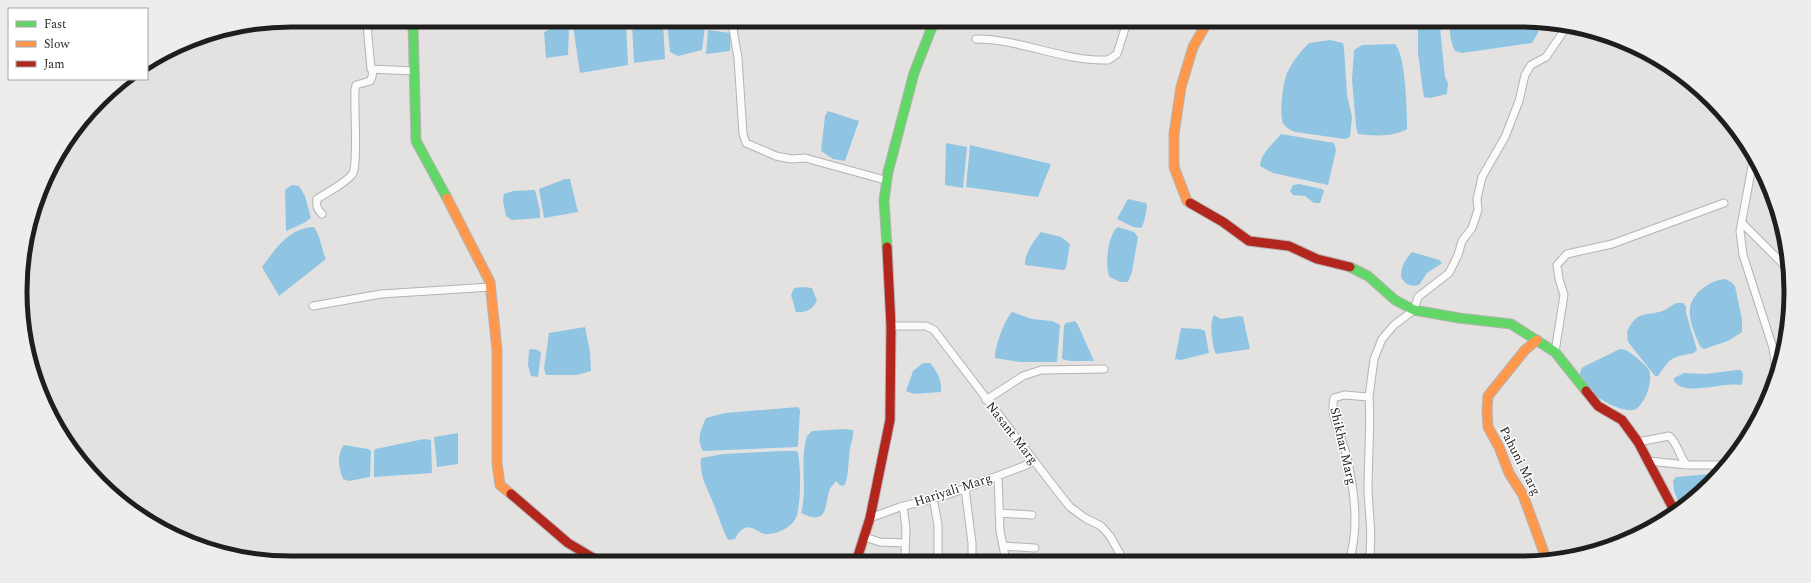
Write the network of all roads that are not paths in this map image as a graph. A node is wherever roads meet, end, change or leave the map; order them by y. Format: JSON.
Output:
{"nodes":[{"id":1,"x":367,"y":27,"type":"edge"},
{"id":2,"x":413,"y":27,"type":"edge"},
{"id":3,"x":733,"y":27,"type":"edge"},
{"id":4,"x":932,"y":27,"type":"edge"},
{"id":5,"x":1125,"y":27,"type":"edge"},
{"id":6,"x":1203,"y":27,"type":"edge"},
{"id":7,"x":1564,"y":31,"type":"edge"},
{"id":8,"x":976,"y":39,"type":"dead end"},
{"id":9,"x":373,"y":69,"type":"junction"},
{"id":10,"x":413,"y":72,"type":"junction"},
{"id":11,"x":1752,"y":165,"type":"edge"},
{"id":12,"x":885,"y":180,"type":"junction"},
{"id":13,"x":1724,"y":203,"type":"dead end"},
{"id":14,"x":322,"y":214,"type":"dead end"},
{"id":15,"x":1742,"y":223,"type":"junction"},
{"id":16,"x":1782,"y":263,"type":"edge"},
{"id":17,"x":491,"y":287,"type":"junction"},
{"id":18,"x":313,"y":306,"type":"dead end"},
{"id":19,"x":1414,"y":310,"type":"junction"},
{"id":20,"x":891,"y":326,"type":"junction"},
{"id":21,"x":1537,"y":340,"type":"junction"},
{"id":22,"x":1555,"y":352,"type":"junction"},
{"id":23,"x":1775,"y":361,"type":"edge"},
{"id":24,"x":1104,"y":369,"type":"dead end"},
{"id":25,"x":1369,"y":397,"type":"junction"},
{"id":26,"x":986,"y":400,"type":"junction"},
{"id":27,"x":1638,"y":442,"type":"junction"},
{"id":28,"x":1034,"y":461,"type":"junction"},
{"id":29,"x":1649,"y":461,"type":"junction"},
{"id":30,"x":1687,"y":465,"type":"junction"},
{"id":31,"x":1719,"y":465,"type":"edge"},
{"id":32,"x":998,"y":476,"type":"junction"},
{"id":33,"x":965,"y":488,"type":"junction"},
{"id":34,"x":933,"y":498,"type":"junction"},
{"id":35,"x":903,"y":506,"type":"junction"},
{"id":36,"x":1672,"y":507,"type":"edge"},
{"id":37,"x":1000,"y":513,"type":"junction"},
{"id":38,"x":1032,"y":515,"type":"dead end"},
{"id":39,"x":870,"y":518,"type":"junction"},
{"id":40,"x":864,"y":538,"type":"junction"},
{"id":41,"x":905,"y":543,"type":"junction"},
{"id":42,"x":1004,"y":546,"type":"junction"},
{"id":43,"x":1035,"y":548,"type":"dead end"},
{"id":44,"x":905,"y":555,"type":"dead end"},
{"id":45,"x":1545,"y":555,"type":"edge"},
{"id":46,"x":590,"y":556,"type":"edge"},
{"id":47,"x":858,"y":556,"type":"edge"},
{"id":48,"x":938,"y":556,"type":"edge"},
{"id":49,"x":972,"y":556,"type":"edge"},
{"id":50,"x":1005,"y":556,"type":"dead end"},
{"id":51,"x":1121,"y":556,"type":"edge"},
{"id":52,"x":1350,"y":556,"type":"edge"},
{"id":53,"x":1369,"y":556,"type":"edge"}],
"edges":[{"from":1,"to":9,"type":"street"},
{"from":2,"to":10,"type":"street"},
{"from":3,"to":12,"type":"street"},
{"from":4,"to":12,"type":"street"},
{"from":5,"to":8,"type":"street"},
{"from":6,"to":19,"type":"street"},
{"from":7,"to":19,"type":"street"},
{"from":9,"to":10,"type":"street"},
{"from":9,"to":14,"type":"street"},
{"from":10,"to":17,"type":"street"},
{"from":11,"to":15,"type":"street"},
{"from":12,"to":20,"type":"street"},
{"from":13,"to":22,"type":"street"},
{"from":15,"to":16,"type":"street"},
{"from":15,"to":23,"type":"street"},
{"from":17,"to":18,"type":"street"},
{"from":17,"to":46,"type":"street"},
{"from":19,"to":21,"type":"street"},
{"from":19,"to":25,"type":"street"},
{"from":20,"to":26,"type":"street","name":"Nasant Marg"},
{"from":20,"to":39,"type":"street"},
{"from":21,"to":22,"type":"street"},
{"from":21,"to":45,"type":"street","name":"Pahuni Marg"},
{"from":22,"to":27,"type":"street"},
{"from":24,"to":26,"type":"street"},
{"from":25,"to":52,"type":"street","name":"Shikhar Marg"},
{"from":25,"to":53,"type":"street"},
{"from":26,"to":28,"type":"street","name":"Nasant Marg"},
{"from":27,"to":29,"type":"street"},
{"from":27,"to":30,"type":"street"},
{"from":28,"to":32,"type":"street","name":"Hariyali Marg"},
{"from":28,"to":51,"type":"street","name":"Nasant Marg"},
{"from":29,"to":30,"type":"street"},
{"from":29,"to":36,"type":"street"},
{"from":30,"to":31,"type":"street"},
{"from":32,"to":33,"type":"street","name":"Hariyali Marg"},
{"from":32,"to":37,"type":"street"},
{"from":33,"to":34,"type":"street","name":"Hariyali Marg"},
{"from":33,"to":49,"type":"street"},
{"from":34,"to":35,"type":"street","name":"Hariyali Marg"},
{"from":34,"to":48,"type":"street"},
{"from":35,"to":39,"type":"street","name":"Hariyali Marg"},
{"from":35,"to":41,"type":"street"},
{"from":37,"to":38,"type":"street"},
{"from":37,"to":42,"type":"street"},
{"from":39,"to":40,"type":"street"},
{"from":40,"to":41,"type":"street"},
{"from":40,"to":47,"type":"street"},
{"from":41,"to":44,"type":"street"},
{"from":42,"to":43,"type":"street"},
{"from":42,"to":50,"type":"street"}]}
